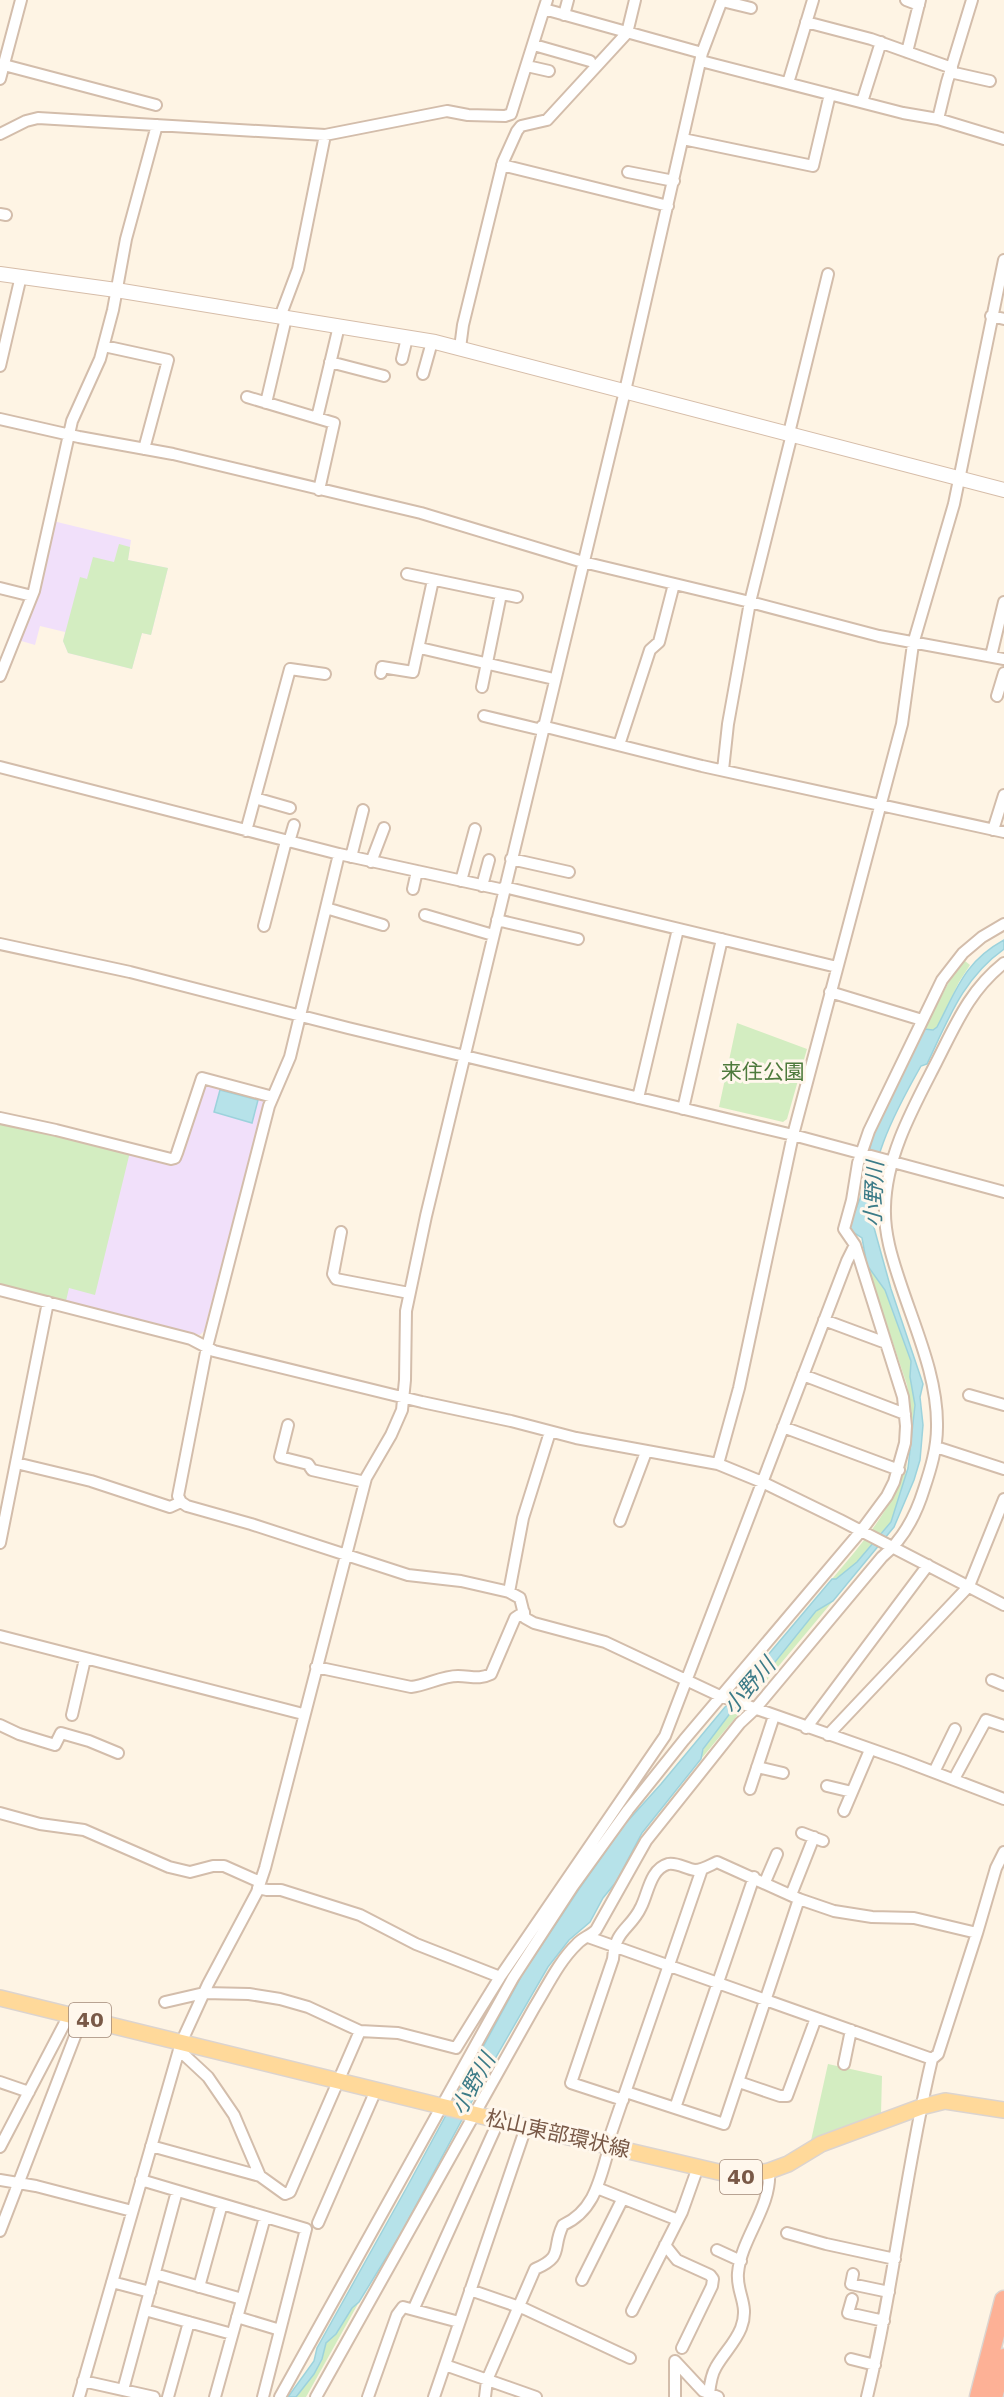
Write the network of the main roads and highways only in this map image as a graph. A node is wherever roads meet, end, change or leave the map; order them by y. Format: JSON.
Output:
{"nodes":[{"id":1,"x":0,"y":1998,"type":"edge"},
{"id":2,"x":1004,"y":2110,"type":"edge"},
{"id":3,"x":1004,"y":2301,"type":"edge"},
{"id":4,"x":1004,"y":2358,"type":"edge"},
{"id":5,"x":979,"y":2397,"type":"edge"},
{"id":6,"x":993,"y":2397,"type":"edge"}],
"edges":[{"from":1,"to":2,"type":"main road","name":"松山東部環状線","number":"40"},
{"from":3,"to":5,"type":"highway"},
{"from":4,"to":6,"type":"highway"}]}
